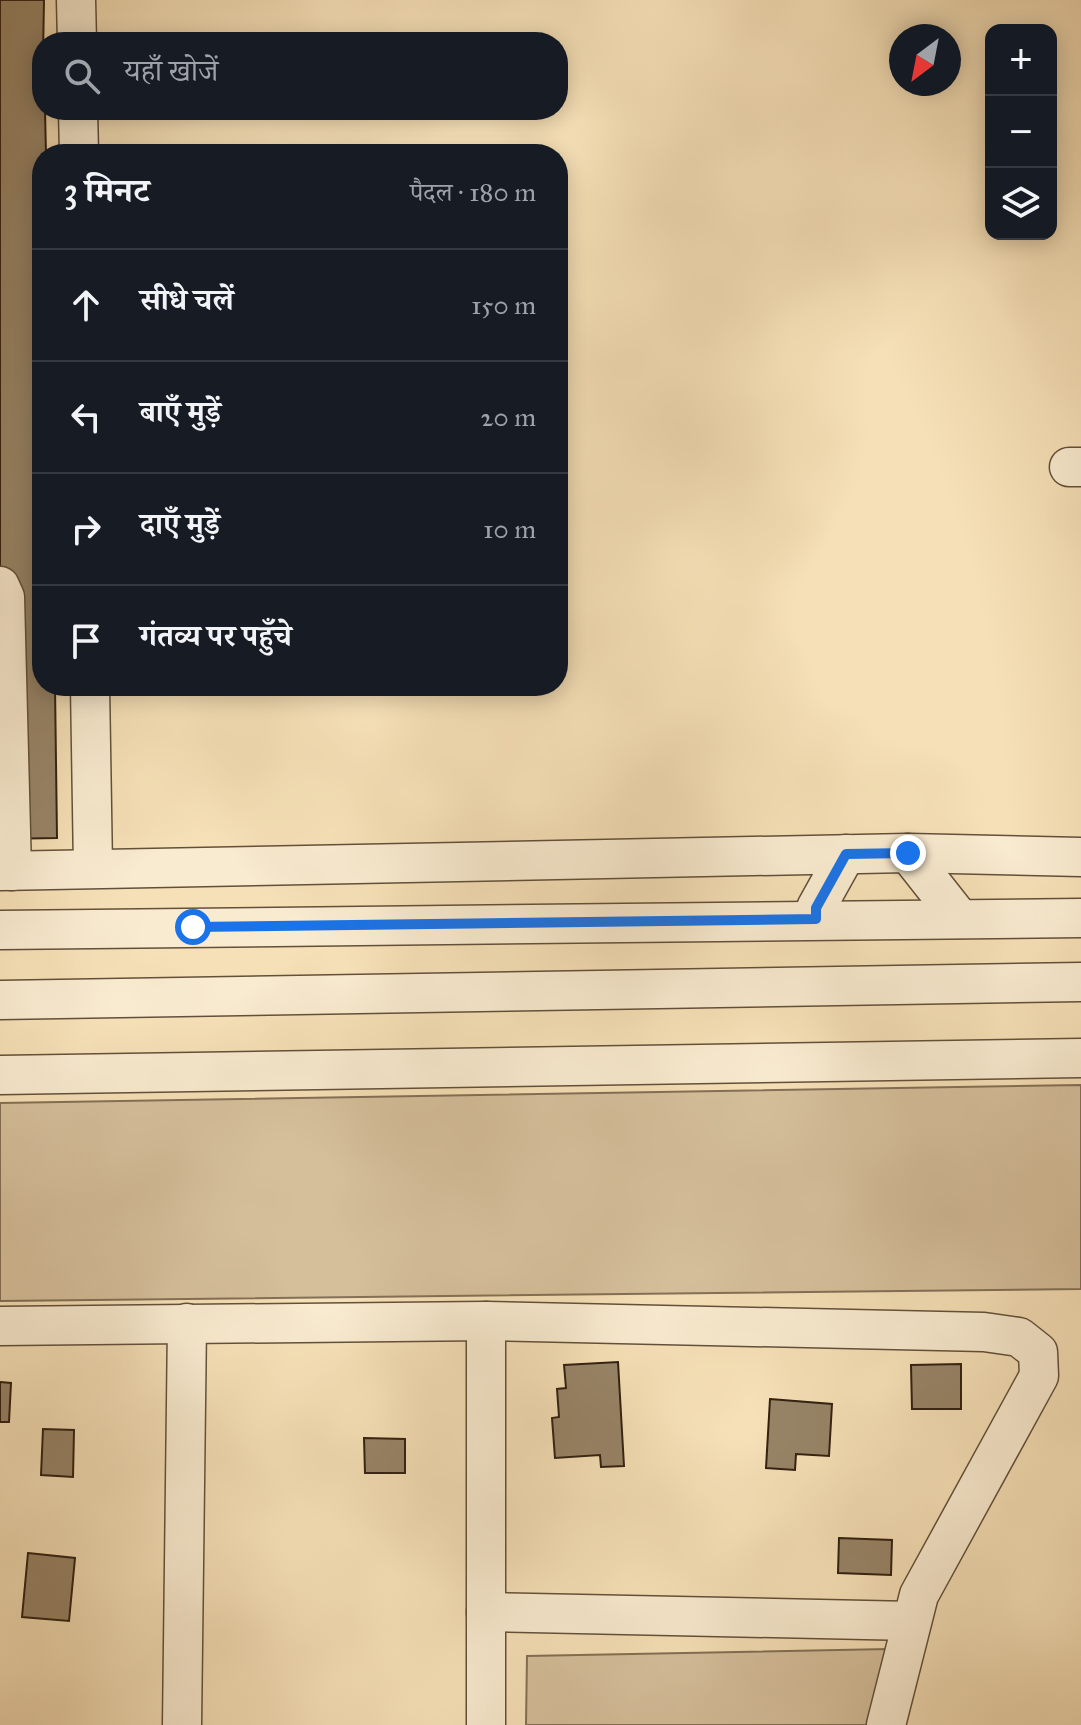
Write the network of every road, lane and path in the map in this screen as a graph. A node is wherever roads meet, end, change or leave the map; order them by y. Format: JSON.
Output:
{"nodes":[{"id":1,"x":76,"y":0,"type":"edge"},
{"id":2,"x":77,"y":32,"type":"edge"},
{"id":3,"x":78,"y":120,"type":"edge"},
{"id":4,"x":79,"y":144,"type":"edge"},
{"id":5,"x":0,"y":586,"type":"edge"},
{"id":6,"x":90,"y":696,"type":"edge"},
{"id":7,"x":908,"y":853,"type":"junction"},
{"id":8,"x":846,"y":854,"type":"junction"},
{"id":9,"x":1081,"y":857,"type":"edge"},
{"id":10,"x":93,"y":868,"type":"junction"},
{"id":11,"x":6,"y":871,"type":"edge"},
{"id":12,"x":1081,"y":918,"type":"edge"},
{"id":13,"x":816,"y":919,"type":"junction"},
{"id":14,"x":960,"y":919,"type":"junction"},
{"id":15,"x":0,"y":930,"type":"edge"},
{"id":16,"x":1081,"y":982,"type":"edge"},
{"id":17,"x":0,"y":1000,"type":"edge"},
{"id":18,"x":1081,"y":1058,"type":"edge"},
{"id":19,"x":0,"y":1075,"type":"edge"},
{"id":20,"x":486,"y":1321,"type":"junction"},
{"id":21,"x":187,"y":1323,"type":"junction"},
{"id":22,"x":0,"y":1326,"type":"edge"},
{"id":23,"x":486,"y":1612,"type":"junction"},
{"id":24,"x":912,"y":1621,"type":"junction"},
{"id":25,"x":182,"y":1725,"type":"edge"},
{"id":26,"x":486,"y":1725,"type":"edge"},
{"id":27,"x":886,"y":1725,"type":"edge"}],
"edges":[{"from":1,"to":2,"type":"street"},
{"from":3,"to":4,"type":"street"},
{"from":5,"to":11,"type":"street"},
{"from":6,"to":10,"type":"street"},
{"from":7,"to":8,"type":"street"},
{"from":7,"to":9,"type":"street"},
{"from":7,"to":14,"type":"street"},
{"from":8,"to":10,"type":"street"},
{"from":8,"to":13,"type":"street"},
{"from":10,"to":11,"type":"street"},
{"from":12,"to":14,"type":"street"},
{"from":13,"to":14,"type":"street"},
{"from":13,"to":15,"type":"street"},
{"from":16,"to":17,"type":"street"},
{"from":18,"to":19,"type":"street"},
{"from":20,"to":21,"type":"street"},
{"from":20,"to":23,"type":"street"},
{"from":20,"to":24,"type":"street"},
{"from":21,"to":22,"type":"street"},
{"from":21,"to":25,"type":"street"},
{"from":23,"to":24,"type":"street"},
{"from":23,"to":26,"type":"street"},
{"from":24,"to":27,"type":"street"}]}
